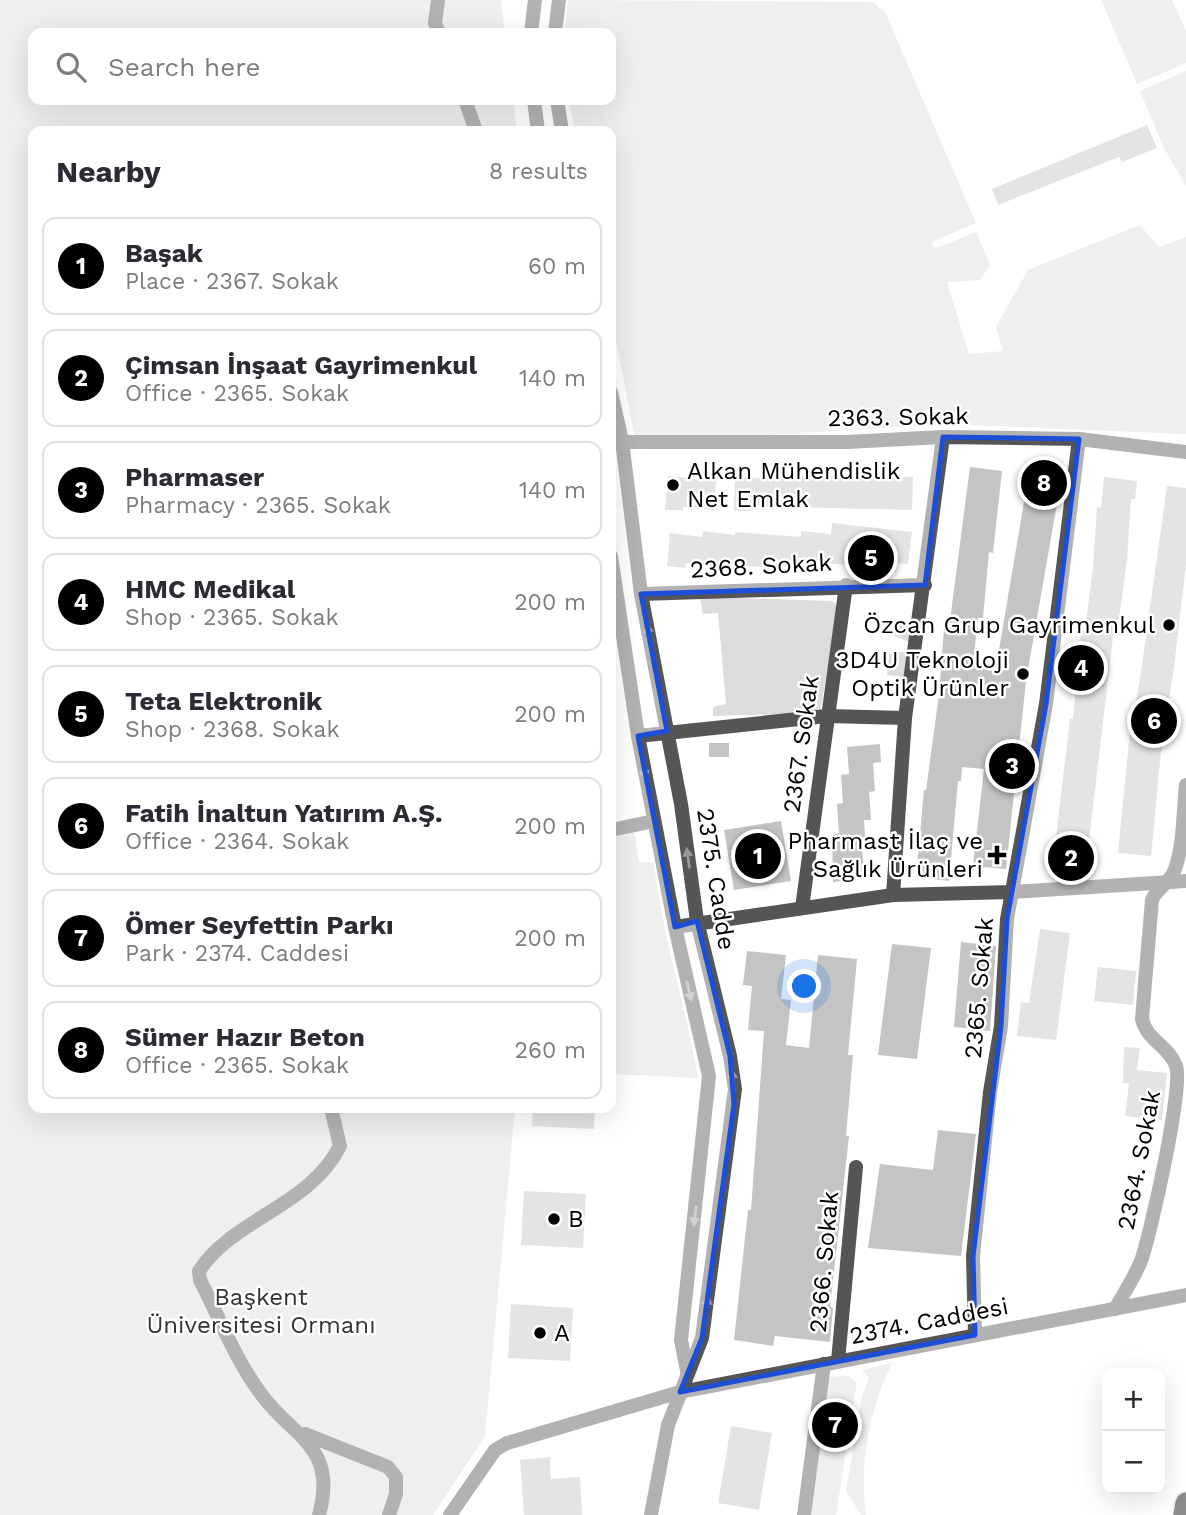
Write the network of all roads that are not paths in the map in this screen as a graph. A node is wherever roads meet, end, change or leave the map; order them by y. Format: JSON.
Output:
{"nodes":[{"id":1,"x":438,"y":0,"type":"edge"},
{"id":2,"x":534,"y":0,"type":"edge"},
{"id":3,"x":559,"y":0,"type":"edge"},
{"id":4,"x":437,"y":28,"type":"edge"},
{"id":5,"x":531,"y":28,"type":"edge"},
{"id":6,"x":556,"y":28,"type":"edge"},
{"id":7,"x":467,"y":105,"type":"edge"},
{"id":8,"x":535,"y":105,"type":"edge"},
{"id":9,"x":558,"y":105,"type":"edge"},
{"id":10,"x":474,"y":126,"type":"edge"},
{"id":11,"x":537,"y":126,"type":"edge"},
{"id":12,"x":561,"y":126,"type":"edge"},
{"id":13,"x":943,"y":437,"type":"junction"},
{"id":14,"x":1079,"y":439,"type":"junction"},
{"id":15,"x":616,"y":441,"type":"edge"},
{"id":16,"x":1186,"y":452,"type":"edge"},
{"id":17,"x":925,"y":584,"type":"junction"},
{"id":18,"x":846,"y":585,"type":"junction"},
{"id":19,"x":616,"y":589,"type":"edge"},
{"id":20,"x":641,"y":594,"type":"junction"},
{"id":21,"x":828,"y":716,"type":"junction"},
{"id":22,"x":905,"y":718,"type":"junction"},
{"id":23,"x":667,"y":731,"type":"junction"},
{"id":24,"x":638,"y":736,"type":"junction"},
{"id":25,"x":1186,"y":785,"type":"edge"},
{"id":26,"x":654,"y":821,"type":"junction"},
{"id":27,"x":616,"y":829,"type":"edge"},
{"id":28,"x":1180,"y":883,"type":"edge"},
{"id":29,"x":1012,"y":892,"type":"junction"},
{"id":30,"x":893,"y":895,"type":"junction"},
{"id":31,"x":802,"y":908,"type":"junction"},
{"id":32,"x":697,"y":921,"type":"junction"},
{"id":33,"x":675,"y":927,"type":"junction"},
{"id":34,"x":332,"y":1113,"type":"edge"},
{"id":35,"x":856,"y":1167,"type":"dead end"},
{"id":36,"x":1186,"y":1295,"type":"edge"},
{"id":37,"x":1115,"y":1309,"type":"junction"},
{"id":38,"x":975,"y":1335,"type":"junction"},
{"id":39,"x":831,"y":1363,"type":"junction"},
{"id":40,"x":687,"y":1371,"type":"junction"},
{"id":41,"x":680,"y":1392,"type":"junction"},
{"id":42,"x":300,"y":1432,"type":"junction"},
{"id":43,"x":1186,"y":1503,"type":"edge"},
{"id":44,"x":319,"y":1515,"type":"edge"},
{"id":45,"x":389,"y":1515,"type":"edge"},
{"id":46,"x":450,"y":1515,"type":"edge"},
{"id":47,"x":651,"y":1515,"type":"edge"},
{"id":48,"x":804,"y":1515,"type":"edge"},
{"id":49,"x":1184,"y":1515,"type":"edge"}],
"edges":[{"from":1,"to":4,"type":"street"},
{"from":2,"to":5,"type":"street"},
{"from":3,"to":6,"type":"street"},
{"from":7,"to":10,"type":"street"},
{"from":8,"to":11,"type":"street"},
{"from":9,"to":12,"type":"street"},
{"from":13,"to":14,"type":"street","name":"2363. Sokak"},
{"from":13,"to":15,"type":"street","name":"2363. Sokak"},
{"from":13,"to":17,"type":"street"},
{"from":14,"to":16,"type":"street","name":"2363. Sokak"},
{"from":14,"to":29,"type":"street","name":"2365. Sokak"},
{"from":15,"to":20,"type":"street","name":"2375. Cadde"},
{"from":17,"to":18,"type":"street","name":"2368. Sokak"},
{"from":17,"to":22,"type":"street"},
{"from":18,"to":20,"type":"street","name":"2368. Sokak"},
{"from":18,"to":21,"type":"street","name":"2367. Sokak"},
{"from":19,"to":24,"type":"street","name":"2375. Cadde"},
{"from":23,"to":20,"type":"street","name":"2375. Cadde","one_way":true},
{"from":21,"to":22,"type":"street"},
{"from":21,"to":23,"type":"street"},
{"from":21,"to":31,"type":"street","name":"2367. Sokak"},
{"from":22,"to":30,"type":"street"},
{"from":23,"to":24,"type":"street"},
{"from":32,"to":23,"type":"street","name":"2375. Cadde","one_way":true},
{"from":24,"to":26,"type":"street","name":"2375. Cadde","one_way":true},
{"from":25,"to":28,"type":"street","name":"2364. Sokak"},
{"from":26,"to":27,"type":"street"},
{"from":26,"to":33,"type":"street","name":"2375. Cadde"},
{"from":28,"to":29,"type":"street"},
{"from":28,"to":37,"type":"street","name":"2364. Sokak"},
{"from":29,"to":30,"type":"street"},
{"from":29,"to":38,"type":"street","name":"2365. Sokak"},
{"from":30,"to":31,"type":"street"},
{"from":31,"to":32,"type":"street"},
{"from":32,"to":33,"type":"street"},
{"from":40,"to":32,"type":"street","name":"2375. Cadde","one_way":true},
{"from":33,"to":40,"type":"street","name":"2375. Cadde","one_way":true},
{"from":34,"to":42,"type":"street"},
{"from":35,"to":39,"type":"street","name":"2366. Sokak"},
{"from":36,"to":37,"type":"street","name":"2374. Caddesi"},
{"from":37,"to":38,"type":"street","name":"2374. Caddesi"},
{"from":38,"to":39,"type":"street","name":"2374. Caddesi"},
{"from":39,"to":41,"type":"street","name":"2374. Caddesi"},
{"from":39,"to":48,"type":"street","name":"2366. Sokak"},
{"from":40,"to":41,"type":"street","name":"2375. Cadde"},
{"from":41,"to":46,"type":"street","name":"2374. Caddesi"},
{"from":41,"to":47,"type":"street","name":"2375. Cadde"},
{"from":42,"to":44,"type":"street"},
{"from":42,"to":45,"type":"street"},
{"from":43,"to":49,"type":"highway"}]}
